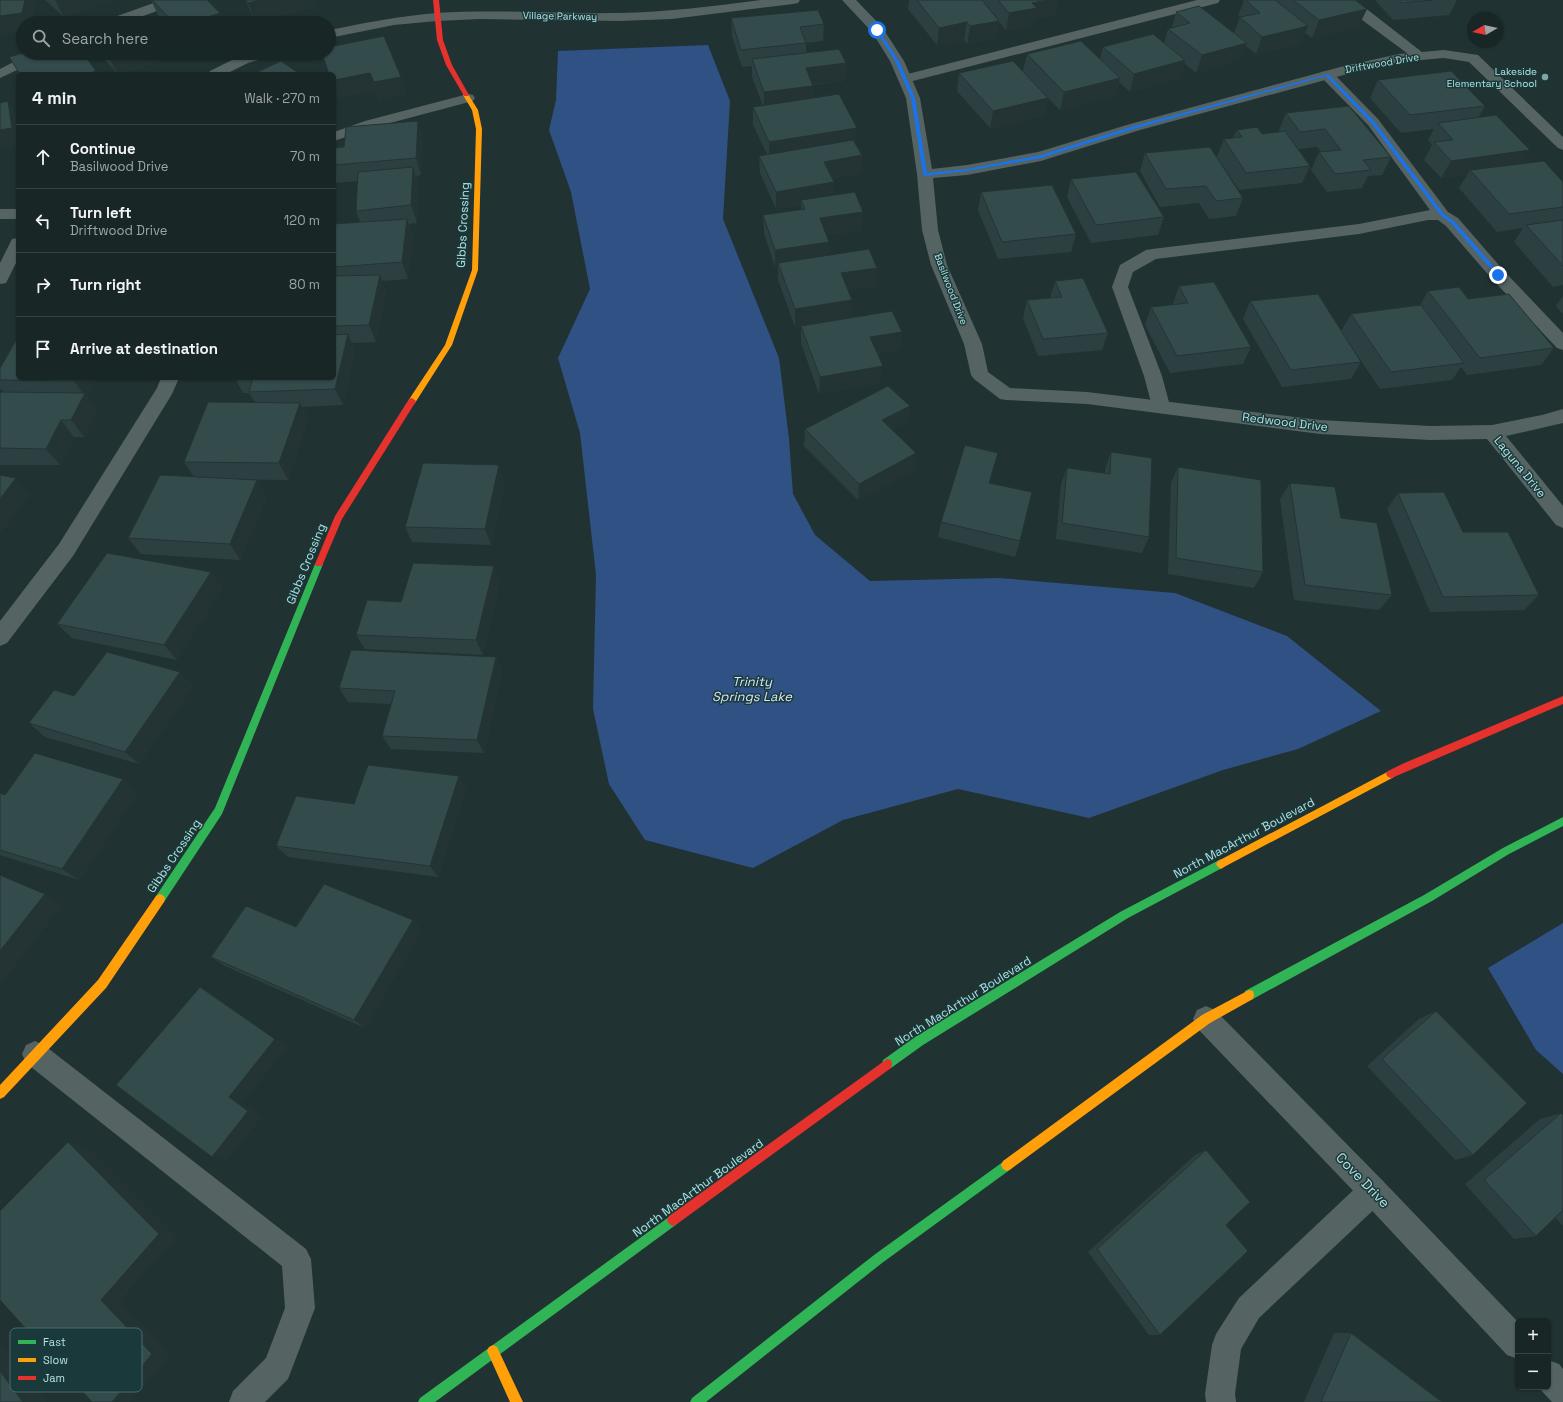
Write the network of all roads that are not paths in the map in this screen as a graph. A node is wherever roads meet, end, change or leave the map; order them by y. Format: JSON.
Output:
{"nodes":[{"id":1,"x":174,"y":0,"type":"edge"},
{"id":2,"x":436,"y":0,"type":"edge"},
{"id":3,"x":792,"y":0,"type":"edge"},
{"id":4,"x":849,"y":0,"type":"edge"},
{"id":5,"x":1213,"y":0,"type":"edge"},
{"id":6,"x":1342,"y":0,"type":"edge"},
{"id":7,"x":130,"y":16,"type":"edge"},
{"id":8,"x":437,"y":17,"type":"junction"},
{"id":9,"x":336,"y":33,"type":"edge"},
{"id":10,"x":1420,"y":56,"type":"junction"},
{"id":11,"x":28,"y":60,"type":"edge"},
{"id":12,"x":243,"y":60,"type":"edge"},
{"id":13,"x":219,"y":72,"type":"edge"},
{"id":14,"x":0,"y":74,"type":"edge"},
{"id":15,"x":1327,"y":75,"type":"junction"},
{"id":16,"x":905,"y":79,"type":"junction"},
{"id":17,"x":468,"y":98,"type":"junction"},
{"id":18,"x":336,"y":136,"type":"edge"},
{"id":19,"x":1563,"y":145,"type":"edge"},
{"id":20,"x":925,"y":174,"type":"junction"},
{"id":21,"x":0,"y":214,"type":"edge"},
{"id":22,"x":16,"y":214,"type":"edge"},
{"id":23,"x":1442,"y":215,"type":"junction"},
{"id":24,"x":16,"y":246,"type":"edge"},
{"id":25,"x":0,"y":278,"type":"edge"},
{"id":26,"x":1563,"y":344,"type":"edge"},
{"id":27,"x":169,"y":380,"type":"edge"},
{"id":28,"x":1006,"y":394,"type":"joint"},
{"id":29,"x":1161,"y":406,"type":"junction"},
{"id":30,"x":1563,"y":416,"type":"edge"},
{"id":31,"x":1492,"y":432,"type":"junction"},
{"id":32,"x":1563,"y":520,"type":"edge"},
{"id":33,"x":0,"y":637,"type":"edge"},
{"id":34,"x":1563,"y":700,"type":"edge"},
{"id":35,"x":1563,"y":821,"type":"edge"},
{"id":36,"x":1206,"y":1019,"type":"junction"},
{"id":37,"x":35,"y":1054,"type":"junction"},
{"id":38,"x":0,"y":1092,"type":"edge"},
{"id":39,"x":1373,"y":1191,"type":"junction"},
{"id":40,"x":1515,"y":1341,"type":"edge"},
{"id":41,"x":492,"y":1351,"type":"junction"},
{"id":42,"x":1551,"y":1378,"type":"edge"},
{"id":43,"x":1563,"y":1391,"type":"edge"},
{"id":44,"x":244,"y":1402,"type":"edge"},
{"id":45,"x":424,"y":1402,"type":"edge"},
{"id":46,"x":517,"y":1402,"type":"edge"},
{"id":47,"x":696,"y":1402,"type":"edge"},
{"id":48,"x":1221,"y":1402,"type":"edge"}],
"edges":[{"from":1,"to":7,"type":"street"},
{"from":2,"to":8,"type":"main road","name":"Gibbs Crossing"},
{"from":3,"to":8,"type":"street","name":"Village Parkway"},
{"from":4,"to":16,"type":"street","name":"Basilwood Drive"},
{"from":5,"to":16,"type":"street"},
{"from":6,"to":10,"type":"street"},
{"from":8,"to":9,"type":"street","name":"Village Parkway"},
{"from":8,"to":17,"type":"main road","name":"Gibbs Crossing"},
{"from":10,"to":15,"type":"street","name":"Driftwood Drive"},
{"from":10,"to":19,"type":"street","name":"Driftwood Drive"},
{"from":11,"to":14,"type":"street"},
{"from":12,"to":13,"type":"street"},
{"from":15,"to":20,"type":"street","name":"Driftwood Drive"},
{"from":15,"to":23,"type":"street"},
{"from":16,"to":20,"type":"street","name":"Basilwood Drive"},
{"from":17,"to":18,"type":"street"},
{"from":17,"to":37,"type":"main road","name":"Gibbs Crossing"},
{"from":20,"to":28,"type":"street","name":"Basilwood Drive"},
{"from":21,"to":22,"type":"street"},
{"from":23,"to":26,"type":"street"},
{"from":23,"to":29,"type":"street"},
{"from":24,"to":25,"type":"street"},
{"from":27,"to":33,"type":"street"},
{"from":28,"to":29,"type":"street","name":"Redwood Drive"},
{"from":29,"to":31,"type":"street","name":"Redwood Drive"},
{"from":30,"to":31,"type":"street","name":"Redwood Drive"},
{"from":31,"to":32,"type":"street","name":"Laguna Drive"},
{"from":34,"to":41,"type":"main road","name":"North MacArthur Boulevard"},
{"from":35,"to":36,"type":"main road"},
{"from":36,"to":39,"type":"street","name":"Cove Drive"},
{"from":36,"to":47,"type":"main road"},
{"from":37,"to":38,"type":"main road","name":"Gibbs Crossing"},
{"from":37,"to":44,"type":"street"},
{"from":39,"to":40,"type":"street","name":"Cove Drive"},
{"from":39,"to":48,"type":"street"},
{"from":41,"to":45,"type":"main road","name":"North MacArthur Boulevard"},
{"from":41,"to":46,"type":"main road"},
{"from":42,"to":43,"type":"street"}]}
